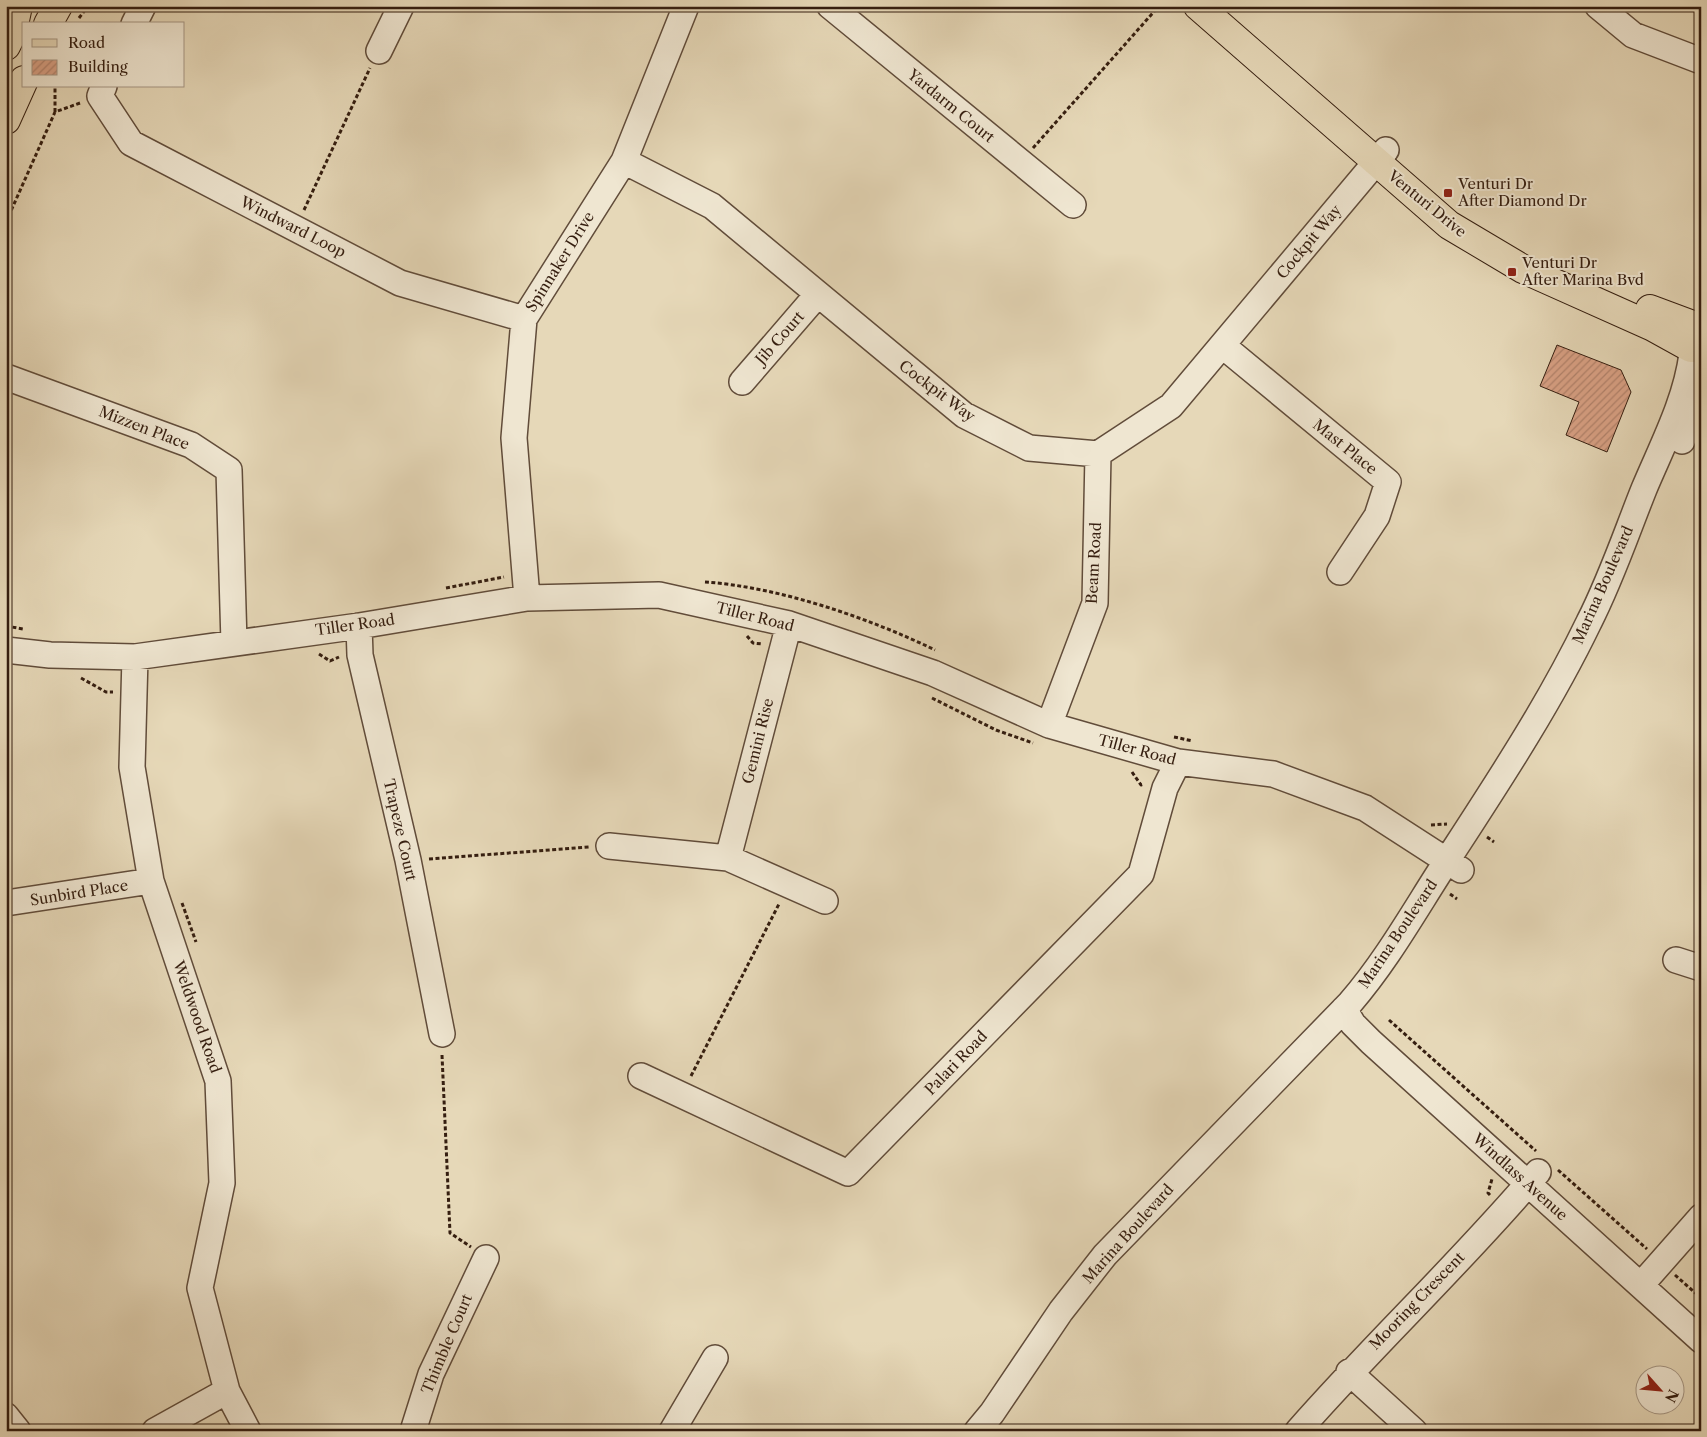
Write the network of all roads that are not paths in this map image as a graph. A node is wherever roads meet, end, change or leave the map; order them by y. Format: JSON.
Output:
{"nodes":[{"id":1,"x":18,"y":6,"type":"edge"},
{"id":2,"x":58,"y":6,"type":"edge"},
{"id":3,"x":143,"y":6,"type":"edge"},
{"id":4,"x":401,"y":6,"type":"edge"},
{"id":5,"x":686,"y":6,"type":"edge"},
{"id":6,"x":830,"y":6,"type":"edge"},
{"id":7,"x":1598,"y":6,"type":"edge"},
{"id":8,"x":1217,"y":9,"type":"edge"},
{"id":9,"x":49,"y":22,"type":"edge"},
{"id":10,"x":135,"y":22,"type":"edge"},
{"id":11,"x":6,"y":46,"type":"edge"},
{"id":12,"x":379,"y":51,"type":"road end"},
{"id":13,"x":1701,"y":61,"type":"edge"},
{"id":14,"x":22,"y":84,"type":"edge"},
{"id":15,"x":102,"y":91,"type":"edge"},
{"id":16,"x":6,"y":120,"type":"edge"},
{"id":17,"x":1381,"y":155,"type":"junction"},
{"id":18,"x":624,"y":161,"type":"junction"},
{"id":19,"x":1072,"y":206,"type":"dead end"},
{"id":20,"x":818,"y":294,"type":"junction"},
{"id":21,"x":524,"y":320,"type":"junction"},
{"id":22,"x":1697,"y":345,"type":"edge"},
{"id":23,"x":1223,"y":346,"type":"junction"},
{"id":24,"x":6,"y":377,"type":"edge"},
{"id":25,"x":742,"y":382,"type":"dead end"},
{"id":26,"x":1701,"y":397,"type":"edge"},
{"id":27,"x":1098,"y":454,"type":"junction"},
{"id":28,"x":1340,"y":572,"type":"dead end"},
{"id":29,"x":526,"y":586,"type":"junction"},
{"id":30,"x":789,"y":624,"type":"junction"},
{"id":31,"x":359,"y":626,"type":"junction"},
{"id":32,"x":234,"y":642,"type":"junction"},
{"id":33,"x":6,"y":650,"type":"edge"},
{"id":34,"x":135,"y":657,"type":"junction"},
{"id":35,"x":1049,"y":725,"type":"junction"},
{"id":36,"x":1178,"y":762,"type":"junction"},
{"id":37,"x":609,"y":846,"type":"road end"},
{"id":38,"x":728,"y":858,"type":"junction"},
{"id":39,"x":1454,"y":866,"type":"junction"},
{"id":40,"x":151,"y":882,"type":"junction"},
{"id":41,"x":825,"y":901,"type":"dead end"},
{"id":42,"x":6,"y":903,"type":"edge"},
{"id":43,"x":1676,"y":960,"type":"dead end"},
{"id":44,"x":1701,"y":968,"type":"edge"},
{"id":45,"x":1353,"y":1012,"type":"junction"},
{"id":46,"x":442,"y":1034,"type":"road end"},
{"id":47,"x":641,"y":1076,"type":"dead end"},
{"id":48,"x":1532,"y":1178,"type":"junction"},
{"id":49,"x":1701,"y":1217,"type":"edge"},
{"id":50,"x":486,"y":1258,"type":"road end"},
{"id":51,"x":1647,"y":1280,"type":"junction"},
{"id":52,"x":1701,"y":1319,"type":"edge"},
{"id":53,"x":1701,"y":1340,"type":"edge"},
{"id":54,"x":715,"y":1358,"type":"dead end"},
{"id":55,"x":1350,"y":1372,"type":"junction"},
{"id":56,"x":227,"y":1391,"type":"junction"},
{"id":57,"x":6,"y":1416,"type":"edge"},
{"id":58,"x":18,"y":1431,"type":"edge"},
{"id":59,"x":155,"y":1431,"type":"edge"},
{"id":60,"x":248,"y":1431,"type":"edge"},
{"id":61,"x":413,"y":1431,"type":"edge"},
{"id":62,"x":672,"y":1431,"type":"edge"},
{"id":63,"x":977,"y":1431,"type":"edge"},
{"id":64,"x":998,"y":1431,"type":"edge"},
{"id":65,"x":1298,"y":1431,"type":"edge"},
{"id":66,"x":1414,"y":1431,"type":"edge"}],
"edges":[{"from":1,"to":11,"type":"main road"},
{"from":2,"to":9,"type":"main road"},
{"from":3,"to":10,"type":"street"},
{"from":4,"to":12,"type":"street"},
{"from":5,"to":18,"type":"street","name":"Spinnaker Drive"},
{"from":6,"to":19,"type":"street","name":"Yardarm Court"},
{"from":7,"to":13,"type":"street"},
{"from":8,"to":17,"type":"main road","name":"Venturi Drive"},
{"from":14,"to":16,"type":"main road"},
{"from":15,"to":21,"type":"street","name":"Windward Loop"},
{"from":17,"to":22,"type":"main road","name":"Venturi Drive"},
{"from":17,"to":23,"type":"street","name":"Cockpit Way"},
{"from":18,"to":20,"type":"street","name":"Cockpit Way"},
{"from":18,"to":21,"type":"street","name":"Spinnaker Drive"},
{"from":20,"to":25,"type":"street","name":"Jib Court"},
{"from":20,"to":27,"type":"street","name":"Cockpit Way"},
{"from":21,"to":29,"type":"street","name":"Spinnaker Drive"},
{"from":22,"to":39,"type":"street","name":"Marina Boulevard"},
{"from":23,"to":27,"type":"street","name":"Cockpit Way"},
{"from":23,"to":28,"type":"street","name":"Mast Place"},
{"from":24,"to":32,"type":"street","name":"Mizzen Place"},
{"from":26,"to":39,"type":"street","name":"Marina Boulevard"},
{"from":27,"to":35,"type":"street","name":"Beam Road"},
{"from":29,"to":30,"type":"street","name":"Tiller Road"},
{"from":29,"to":31,"type":"street","name":"Tiller Road"},
{"from":30,"to":35,"type":"street","name":"Tiller Road"},
{"from":30,"to":38,"type":"street","name":"Gemini Rise"},
{"from":31,"to":32,"type":"street","name":"Tiller Road"},
{"from":31,"to":46,"type":"street","name":"Trapeze Court"},
{"from":32,"to":34,"type":"street","name":"Tiller Road"},
{"from":33,"to":34,"type":"street","name":"Tiller Road"},
{"from":34,"to":40,"type":"street","name":"Weldwood Road"},
{"from":35,"to":36,"type":"street","name":"Tiller Road"},
{"from":36,"to":39,"type":"street","name":"Tiller Road"},
{"from":36,"to":47,"type":"street","name":"Palari Road"},
{"from":37,"to":38,"type":"street"},
{"from":38,"to":41,"type":"street"},
{"from":39,"to":45,"type":"street","name":"Marina Boulevard"},
{"from":40,"to":42,"type":"street","name":"Sunbird Place"},
{"from":40,"to":56,"type":"street","name":"Weldwood Road"},
{"from":43,"to":44,"type":"street"},
{"from":45,"to":48,"type":"street","name":"Windlass Avenue"},
{"from":45,"to":63,"type":"street","name":"Marina Boulevard"},
{"from":45,"to":64,"type":"street","name":"Marina Boulevard"},
{"from":48,"to":51,"type":"street","name":"Windlass Avenue"},
{"from":48,"to":55,"type":"street","name":"Mooring Crescent"},
{"from":49,"to":51,"type":"street"},
{"from":50,"to":61,"type":"street","name":"Thimble Court"},
{"from":51,"to":52,"type":"street","name":"Windlass Avenue"},
{"from":51,"to":53,"type":"street","name":"Windlass Avenue"},
{"from":54,"to":62,"type":"street"},
{"from":55,"to":65,"type":"street","name":"Mooring Crescent"},
{"from":55,"to":66,"type":"street"},
{"from":56,"to":59,"type":"street"},
{"from":56,"to":60,"type":"street","name":"Weldwood Road"},
{"from":57,"to":58,"type":"street"}]}
